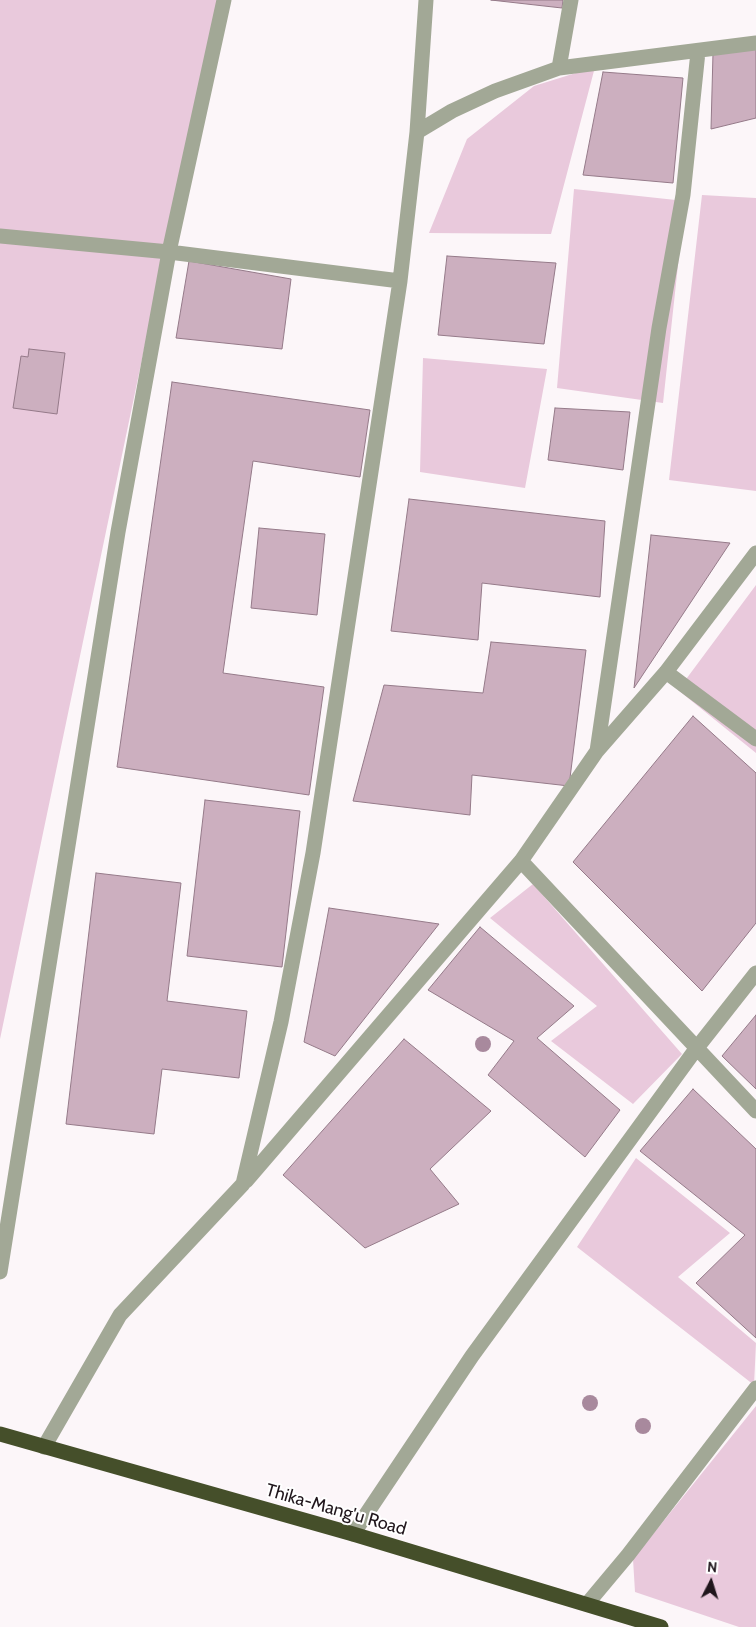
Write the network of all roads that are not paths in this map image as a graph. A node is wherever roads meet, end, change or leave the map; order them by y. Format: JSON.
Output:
{"nodes":[{"id":1,"x":224,"y":0,"type":"edge"},
{"id":2,"x":426,"y":0,"type":"edge"},
{"id":3,"x":571,"y":0,"type":"edge"},
{"id":4,"x":756,"y":43,"type":"edge"},
{"id":5,"x":698,"y":52,"type":"junction"},
{"id":6,"x":559,"y":68,"type":"junction"},
{"id":7,"x":417,"y":132,"type":"junction"},
{"id":8,"x":0,"y":236,"type":"edge"},
{"id":9,"x":169,"y":252,"type":"junction"},
{"id":10,"x":400,"y":281,"type":"junction"},
{"id":11,"x":756,"y":553,"type":"edge"},
{"id":12,"x":666,"y":672,"type":"junction"},
{"id":13,"x":756,"y":739,"type":"edge"},
{"id":14,"x":598,"y":751,"type":"junction"},
{"id":15,"x":521,"y":861,"type":"junction"},
{"id":16,"x":756,"y":974,"type":"edge"},
{"id":17,"x":696,"y":1049,"type":"junction"},
{"id":18,"x":756,"y":1111,"type":"edge"},
{"id":19,"x":243,"y":1184,"type":"junction"},
{"id":20,"x":0,"y":1272,"type":"edge"},
{"id":21,"x":756,"y":1388,"type":"edge"},
{"id":22,"x":0,"y":1434,"type":"edge"},
{"id":23,"x":44,"y":1447,"type":"junction"},
{"id":24,"x":354,"y":1534,"type":"junction"},
{"id":25,"x":586,"y":1604,"type":"junction"},
{"id":26,"x":660,"y":1627,"type":"edge"}],
"edges":[{"from":1,"to":9,"type":"street"},
{"from":2,"to":7,"type":"street"},
{"from":3,"to":6,"type":"street"},
{"from":4,"to":5,"type":"street"},
{"from":5,"to":6,"type":"street"},
{"from":5,"to":14,"type":"street"},
{"from":6,"to":7,"type":"street"},
{"from":7,"to":10,"type":"street"},
{"from":8,"to":9,"type":"street"},
{"from":9,"to":10,"type":"street"},
{"from":9,"to":20,"type":"street"},
{"from":10,"to":19,"type":"street"},
{"from":11,"to":12,"type":"street"},
{"from":12,"to":13,"type":"street"},
{"from":12,"to":14,"type":"street"},
{"from":14,"to":15,"type":"street"},
{"from":15,"to":17,"type":"street"},
{"from":15,"to":19,"type":"street"},
{"from":16,"to":17,"type":"street"},
{"from":17,"to":18,"type":"street"},
{"from":17,"to":24,"type":"street"},
{"from":19,"to":23,"type":"street"},
{"from":21,"to":25,"type":"street"},
{"from":22,"to":23,"type":"highway","name":"Thika-Mang'u Road"},
{"from":23,"to":24,"type":"highway","name":"Thika-Mang'u Road"},
{"from":24,"to":25,"type":"highway","name":"Thika-Mang'u Road"},
{"from":25,"to":26,"type":"highway","name":"Thika-Mang'u Road"}]}
